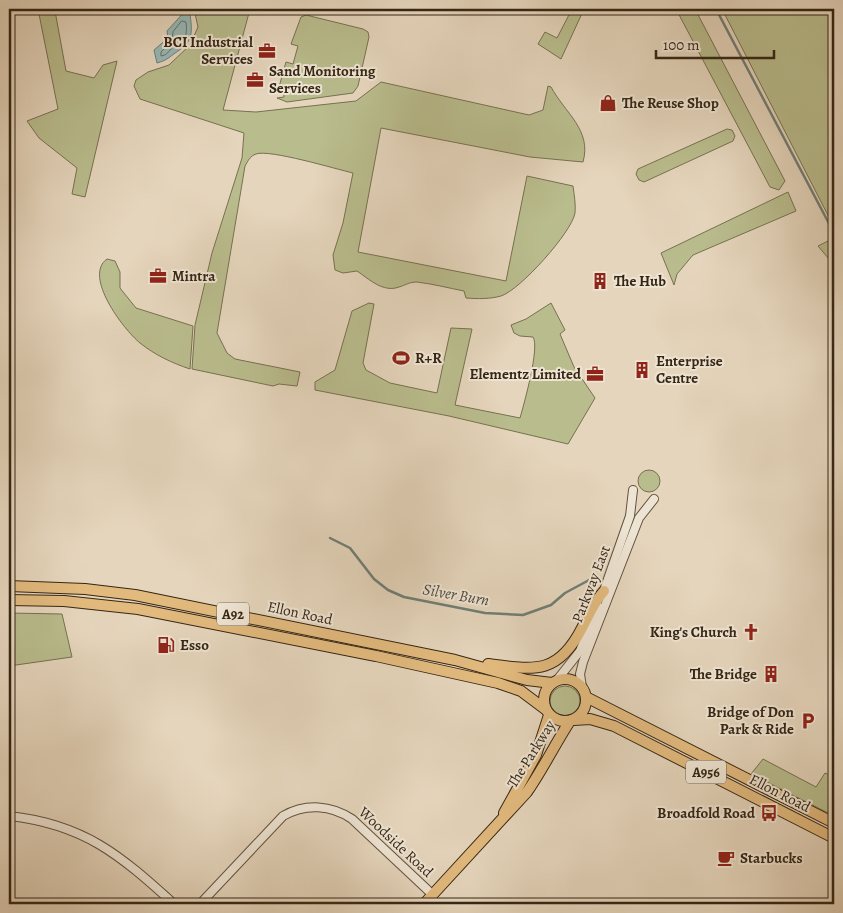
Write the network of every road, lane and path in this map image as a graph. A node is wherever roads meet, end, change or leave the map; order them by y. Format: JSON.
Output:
{"nodes":[{"id":1,"x":633,"y":490,"type":"dead end"},
{"id":2,"x":654,"y":499,"type":"dead end"},
{"id":3,"x":9,"y":586,"type":"edge"},
{"id":4,"x":604,"y":591,"type":"junction"},
{"id":5,"x":9,"y":600,"type":"edge"},
{"id":6,"x":455,"y":660,"type":"junction"},
{"id":7,"x":555,"y":682,"type":"junction"},
{"id":8,"x":584,"y":692,"type":"junction"},
{"id":9,"x":547,"y":712,"type":"junction"},
{"id":10,"x":572,"y":721,"type":"junction"},
{"id":11,"x":9,"y":816,"type":"edge"},
{"id":12,"x":834,"y":823,"type":"edge"},
{"id":13,"x":497,"y":824,"type":"junction"},
{"id":14,"x":834,"y":838,"type":"edge"},
{"id":15,"x":433,"y":895,"type":"junction"},
{"id":16,"x":174,"y":904,"type":"edge"},
{"id":17,"x":200,"y":904,"type":"edge"},
{"id":18,"x":424,"y":904,"type":"edge"}],
"edges":[{"from":1,"to":4,"type":"street","name":"Parkway East"},
{"from":2,"to":8,"type":"street","name":"Parkway East"},
{"from":3,"to":6,"type":"main road","name":"Ellon Road","number":"A92"},
{"from":4,"to":6,"type":"main road"},
{"from":4,"to":7,"type":"street","name":"Parkway East"},
{"from":5,"to":9,"type":"main road","name":"Ellon Road","number":"A92"},
{"from":6,"to":7,"type":"main road","name":"Ellon Road","number":"A92"},
{"from":7,"to":8,"type":"main road","number":"A92"},
{"from":7,"to":9,"type":"main road"},
{"from":8,"to":10,"type":"main road"},
{"from":8,"to":12,"type":"main road","name":"Ellon Road","number":"A956"},
{"from":9,"to":10,"type":"main road","number":"A92"},
{"from":9,"to":13,"type":"main road","name":"The Parkway"},
{"from":10,"to":13,"type":"main road","name":"The Parkway"},
{"from":10,"to":14,"type":"main road","name":"Ellon Road","number":"A956"},
{"from":11,"to":16,"type":"street"},
{"from":13,"to":15,"type":"main road","name":"The Parkway"},
{"from":15,"to":17,"type":"street","name":"Woodside Road"},
{"from":15,"to":18,"type":"main road","name":"The Parkway"}]}
